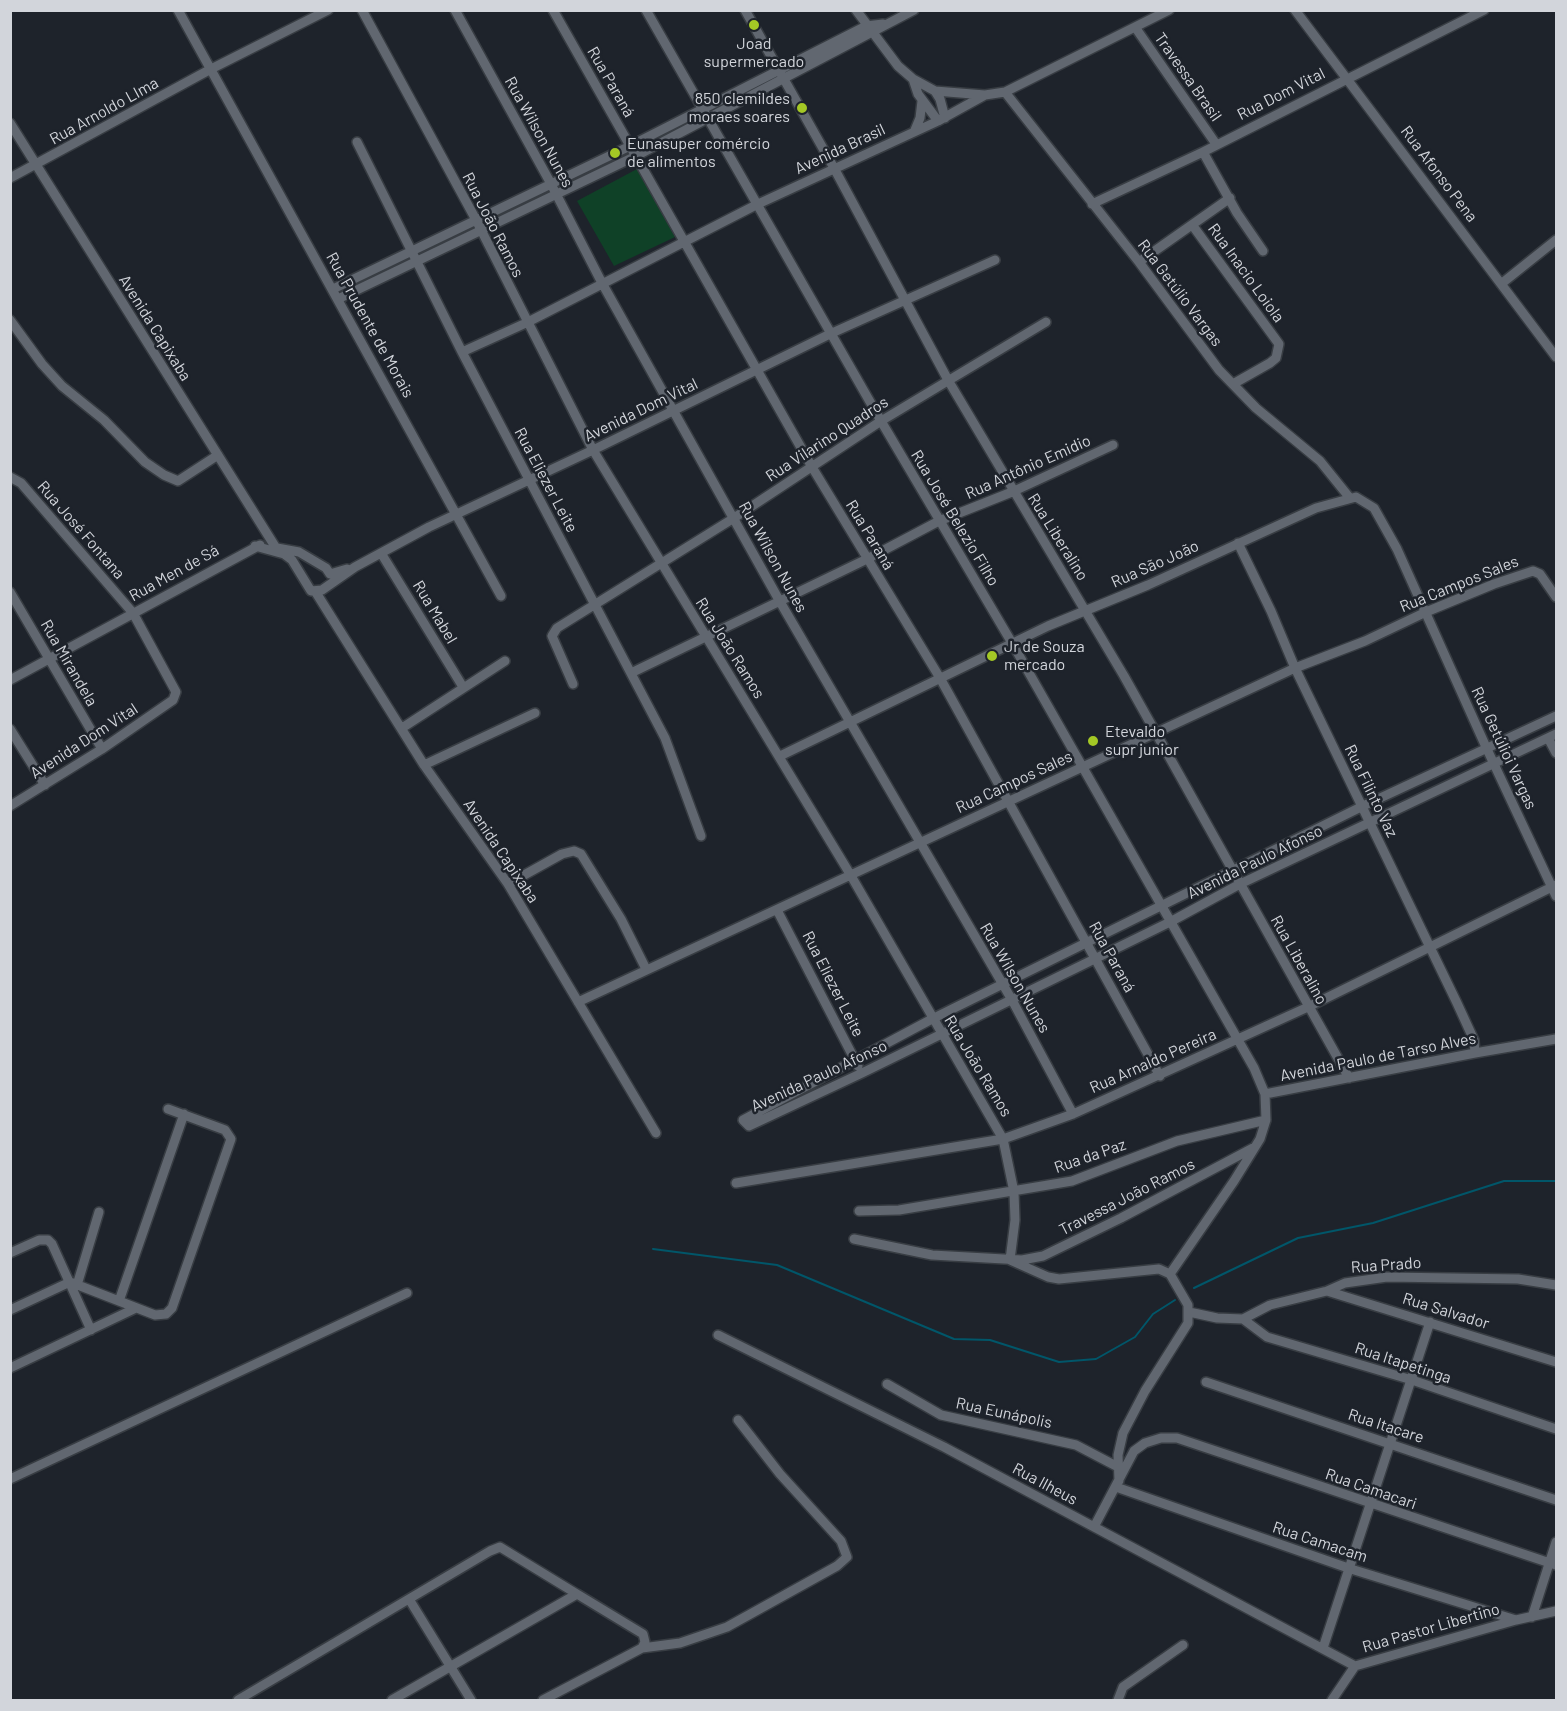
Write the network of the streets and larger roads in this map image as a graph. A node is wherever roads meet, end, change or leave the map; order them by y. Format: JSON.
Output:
{"nodes":[{"id":1,"x":178,"y":10,"type":"edge"},
{"id":2,"x":328,"y":10,"type":"edge"},
{"id":3,"x":362,"y":10,"type":"edge"},
{"id":4,"x":455,"y":10,"type":"edge"},
{"id":5,"x":553,"y":10,"type":"edge"},
{"id":6,"x":646,"y":10,"type":"edge"},
{"id":7,"x":744,"y":10,"type":"edge"},
{"id":8,"x":856,"y":10,"type":"edge"},
{"id":9,"x":914,"y":10,"type":"edge"},
{"id":10,"x":1168,"y":10,"type":"edge"},
{"id":11,"x":1295,"y":10,"type":"edge"},
{"id":12,"x":1484,"y":10,"type":"edge"},
{"id":13,"x":1152,"y":14,"type":"edge"},
{"id":14,"x":1135,"y":27,"type":"junction"},
{"id":15,"x":869,"y":29,"type":"junction"},
{"id":16,"x":211,"y":69,"type":"junction"},
{"id":17,"x":782,"y":75,"type":"junction"},
{"id":18,"x":1347,"y":78,"type":"junction"},
{"id":19,"x":913,"y":80,"type":"junction"},
{"id":20,"x":935,"y":91,"type":"junction"},
{"id":21,"x":1005,"y":92,"type":"junction"},
{"id":22,"x":985,"y":95,"type":"junction"},
{"id":23,"x":922,"y":101,"type":"junction"},
{"id":24,"x":703,"y":109,"type":"junction"},
{"id":25,"x":708,"y":118,"type":"junction"},
{"id":26,"x":941,"y":119,"type":"junction"},
{"id":27,"x":10,"y":123,"type":"edge"},
{"id":28,"x":915,"y":130,"type":"junction"},
{"id":29,"x":357,"y":142,"type":"dead end"},
{"id":30,"x":1216,"y":144,"type":"junction"},
{"id":31,"x":630,"y":146,"type":"junction"},
{"id":32,"x":1203,"y":152,"type":"junction"},
{"id":33,"x":636,"y":156,"type":"junction"},
{"id":34,"x":36,"y":165,"type":"junction"},
{"id":35,"x":834,"y":168,"type":"junction"},
{"id":36,"x":10,"y":178,"type":"edge"},
{"id":37,"x":550,"y":182,"type":"junction"},
{"id":38,"x":556,"y":194,"type":"junction"},
{"id":39,"x":1230,"y":198,"type":"junction"},
{"id":40,"x":758,"y":204,"type":"junction"},
{"id":41,"x":1092,"y":204,"type":"junction"},
{"id":42,"x":475,"y":218,"type":"junction"},
{"id":43,"x":1193,"y":226,"type":"junction"},
{"id":44,"x":480,"y":229,"type":"junction"},
{"id":45,"x":1557,"y":240,"type":"edge"},
{"id":46,"x":685,"y":242,"type":"junction"},
{"id":47,"x":412,"y":248,"type":"junction"},
{"id":48,"x":1263,"y":251,"type":"dead end"},
{"id":49,"x":417,"y":259,"type":"junction"},
{"id":50,"x":995,"y":260,"type":"dead end"},
{"id":51,"x":1139,"y":262,"type":"junction"},
{"id":52,"x":602,"y":283,"type":"junction"},
{"id":53,"x":1502,"y":284,"type":"junction"},
{"id":54,"x":333,"y":289,"type":"junction"},
{"id":55,"x":338,"y":298,"type":"junction"},
{"id":56,"x":905,"y":301,"type":"junction"},
{"id":57,"x":10,"y":320,"type":"edge"},
{"id":58,"x":1046,"y":322,"type":"dead end"},
{"id":59,"x":526,"y":323,"type":"junction"},
{"id":60,"x":832,"y":333,"type":"junction"},
{"id":61,"x":462,"y":352,"type":"junction"},
{"id":62,"x":1557,"y":357,"type":"edge"},
{"id":63,"x":758,"y":370,"type":"junction"},
{"id":64,"x":948,"y":380,"type":"junction"},
{"id":65,"x":1233,"y":384,"type":"junction"},
{"id":66,"x":674,"y":410,"type":"junction"},
{"id":67,"x":881,"y":421,"type":"junction"},
{"id":68,"x":1113,"y":445,"type":"dead end"},
{"id":69,"x":593,"y":450,"type":"junction"},
{"id":70,"x":218,"y":455,"type":"junction"},
{"id":71,"x":812,"y":467,"type":"junction"},
{"id":72,"x":10,"y":477,"type":"edge"},
{"id":73,"x":528,"y":479,"type":"junction"},
{"id":74,"x":1012,"y":492,"type":"junction"},
{"id":75,"x":1349,"y":497,"type":"junction"},
{"id":76,"x":456,"y":514,"type":"junction"},
{"id":77,"x":734,"y":518,"type":"junction"},
{"id":78,"x":939,"y":521,"type":"junction"},
{"id":79,"x":1238,"y":543,"type":"junction"},
{"id":80,"x":255,"y":546,"type":"junction"},
{"id":81,"x":276,"y":548,"type":"junction"},
{"id":82,"x":381,"y":553,"type":"junction"},
{"id":83,"x":867,"y":559,"type":"junction"},
{"id":84,"x":662,"y":564,"type":"junction"},
{"id":85,"x":355,"y":567,"type":"junction"},
{"id":86,"x":311,"y":588,"type":"junction"},
{"id":87,"x":10,"y":592,"type":"edge"},
{"id":88,"x":501,"y":596,"type":"dead end"},
{"id":89,"x":1557,"y":597,"type":"edge"},
{"id":90,"x":779,"y":600,"type":"junction"},
{"id":91,"x":596,"y":605,"type":"junction"},
{"id":92,"x":1085,"y":610,"type":"junction"},
{"id":93,"x":1426,"y":612,"type":"junction"},
{"id":94,"x":133,"y":613,"type":"junction"},
{"id":95,"x":704,"y":637,"type":"junction"},
{"id":96,"x":1012,"y":643,"type":"junction"},
{"id":97,"x":50,"y":658,"type":"junction"},
{"id":98,"x":505,"y":661,"type":"dead end"},
{"id":99,"x":1295,"y":668,"type":"junction"},
{"id":100,"x":631,"y":672,"type":"junction"},
{"id":101,"x":940,"y":678,"type":"junction"},
{"id":102,"x":10,"y":680,"type":"edge"},
{"id":103,"x":573,"y":684,"type":"dead end"},
{"id":104,"x":463,"y":687,"type":"junction"},
{"id":105,"x":173,"y":700,"type":"joint"},
{"id":106,"x":535,"y":713,"type":"dead end"},
{"id":107,"x":1552,"y":718,"type":"edge"},
{"id":108,"x":848,"y":721,"type":"junction"},
{"id":109,"x":402,"y":728,"type":"junction"},
{"id":110,"x":10,"y":729,"type":"edge"},
{"id":111,"x":1156,"y":734,"type":"junction"},
{"id":112,"x":1552,"y":736,"type":"edge"},
{"id":113,"x":1486,"y":747,"type":"junction"},
{"id":114,"x":102,"y":749,"type":"junction"},
{"id":115,"x":1557,"y":753,"type":"edge"},
{"id":116,"x":780,"y":756,"type":"junction"},
{"id":117,"x":1494,"y":764,"type":"junction"},
{"id":118,"x":424,"y":765,"type":"junction"},
{"id":119,"x":1082,"y":767,"type":"junction"},
{"id":120,"x":45,"y":785,"type":"junction"},
{"id":121,"x":1008,"y":801,"type":"junction"},
{"id":122,"x":10,"y":806,"type":"edge"},
{"id":123,"x":1363,"y":806,"type":"junction"},
{"id":124,"x":1370,"y":823,"type":"junction"},
{"id":125,"x":701,"y":836,"type":"dead end"},
{"id":126,"x":918,"y":842,"type":"junction"},
{"id":127,"x":1232,"y":871,"type":"junction"},
{"id":128,"x":850,"y":874,"type":"junction"},
{"id":129,"x":508,"y":884,"type":"junction"},
{"id":130,"x":1240,"y":884,"type":"junction"},
{"id":131,"x":1555,"y":889,"type":"edge"},
{"id":132,"x":1162,"y":906,"type":"junction"},
{"id":133,"x":777,"y":909,"type":"junction"},
{"id":134,"x":1170,"y":922,"type":"junction"},
{"id":135,"x":1088,"y":943,"type":"junction"},
{"id":136,"x":1429,"y":946,"type":"junction"},
{"id":137,"x":1095,"y":957,"type":"junction"},
{"id":138,"x":646,"y":969,"type":"junction"},
{"id":139,"x":1002,"y":984,"type":"junction"},
{"id":140,"x":1012,"y":1000,"type":"junction"},
{"id":141,"x":578,"y":1002,"type":"junction"},
{"id":142,"x":1308,"y":1007,"type":"junction"},
{"id":143,"x":932,"y":1019,"type":"junction"},
{"id":144,"x":941,"y":1035,"type":"junction"},
{"id":145,"x":1238,"y":1040,"type":"junction"},
{"id":146,"x":1557,"y":1040,"type":"edge"},
{"id":147,"x":1474,"y":1053,"type":"junction"},
{"id":148,"x":855,"y":1061,"type":"junction"},
{"id":149,"x":862,"y":1073,"type":"junction"},
{"id":150,"x":1160,"y":1076,"type":"junction"},
{"id":151,"x":1349,"y":1078,"type":"junction"},
{"id":152,"x":1265,"y":1094,"type":"junction"},
{"id":153,"x":168,"y":1109,"type":"dead end"},
{"id":154,"x":184,"y":1114,"type":"junction"},
{"id":155,"x":1073,"y":1114,"type":"junction"},
{"id":156,"x":1266,"y":1120,"type":"junction"},
{"id":157,"x":656,"y":1133,"type":"dead end"},
{"id":158,"x":1003,"y":1139,"type":"junction"},
{"id":159,"x":1253,"y":1148,"type":"junction"},
{"id":160,"x":736,"y":1183,"type":"dead end"},
{"id":161,"x":1014,"y":1192,"type":"junction"},
{"id":162,"x":859,"y":1211,"type":"dead end"},
{"id":163,"x":99,"y":1212,"type":"dead end"},
{"id":164,"x":854,"y":1239,"type":"dead end"},
{"id":165,"x":10,"y":1253,"type":"edge"},
{"id":166,"x":1011,"y":1260,"type":"junction"},
{"id":167,"x":1170,"y":1274,"type":"junction"},
{"id":168,"x":73,"y":1284,"type":"junction"},
{"id":169,"x":1557,"y":1285,"type":"edge"},
{"id":170,"x":1327,"y":1291,"type":"junction"},
{"id":171,"x":407,"y":1293,"type":"dead end"},
{"id":172,"x":118,"y":1301,"type":"junction"},
{"id":173,"x":136,"y":1308,"type":"junction"},
{"id":174,"x":10,"y":1311,"type":"edge"},
{"id":175,"x":1190,"y":1312,"type":"junction"},
{"id":176,"x":1243,"y":1319,"type":"junction"},
{"id":177,"x":1430,"y":1322,"type":"junction"},
{"id":178,"x":91,"y":1330,"type":"junction"},
{"id":179,"x":718,"y":1335,"type":"dead end"},
{"id":180,"x":1557,"y":1362,"type":"edge"},
{"id":181,"x":10,"y":1368,"type":"edge"},
{"id":182,"x":1412,"y":1380,"type":"junction"},
{"id":183,"x":1206,"y":1382,"type":"dead end"},
{"id":184,"x":887,"y":1384,"type":"dead end"},
{"id":185,"x":738,"y":1420,"type":"dead end"},
{"id":186,"x":1557,"y":1429,"type":"edge"},
{"id":187,"x":1389,"y":1443,"type":"junction"},
{"id":188,"x":1118,"y":1467,"type":"junction"},
{"id":189,"x":10,"y":1479,"type":"edge"},
{"id":190,"x":1117,"y":1484,"type":"junction"},
{"id":191,"x":1557,"y":1500,"type":"edge"},
{"id":192,"x":1371,"y":1505,"type":"junction"},
{"id":193,"x":1094,"y":1527,"type":"junction"},
{"id":194,"x":1557,"y":1542,"type":"edge"},
{"id":195,"x":1552,"y":1564,"type":"edge"},
{"id":196,"x":1351,"y":1569,"type":"junction"},
{"id":197,"x":577,"y":1594,"type":"junction"},
{"id":198,"x":408,"y":1599,"type":"junction"},
{"id":199,"x":1557,"y":1611,"type":"edge"},
{"id":200,"x":1532,"y":1617,"type":"junction"},
{"id":201,"x":1516,"y":1620,"type":"junction"},
{"id":202,"x":1183,"y":1645,"type":"dead end"},
{"id":203,"x":642,"y":1648,"type":"junction"},
{"id":204,"x":1323,"y":1648,"type":"junction"},
{"id":205,"x":1355,"y":1666,"type":"junction"},
{"id":206,"x":449,"y":1667,"type":"junction"},
{"id":207,"x":238,"y":1701,"type":"edge"},
{"id":208,"x":392,"y":1701,"type":"edge"},
{"id":209,"x":471,"y":1701,"type":"edge"},
{"id":210,"x":543,"y":1701,"type":"edge"},
{"id":211,"x":1118,"y":1701,"type":"edge"},
{"id":212,"x":1332,"y":1701,"type":"edge"}],
"edges":[{"from":1,"to":16,"type":"street","name":"Rua Prudente de Morais"},
{"from":2,"to":16,"type":"street","name":"Rua Arnoldo LIma"},
{"from":3,"to":42,"type":"street","name":"Rua João Ramos"},
{"from":4,"to":37,"type":"street","name":"Rua Wilson Nunes"},
{"from":5,"to":31,"type":"street","name":"Rua Paraná"},
{"from":6,"to":24,"type":"street","name":"Rua José Belezio Filho"},
{"from":7,"to":17,"type":"street","name":"Rua Liberalino"},
{"from":8,"to":15,"type":"street"},
{"from":9,"to":15,"type":"street"},
{"from":10,"to":13,"type":"street","name":"Avenida Brasil"},
{"from":11,"to":18,"type":"street","name":"Rua Afonso Pena"},
{"from":12,"to":18,"type":"street","name":"Rua Dom Vital"},
{"from":13,"to":14,"type":"street","name":"Avenida Brasil"},
{"from":14,"to":21,"type":"street","name":"Avenida Brasil"},
{"from":14,"to":30,"type":"street","name":"Travessa Brasil"},
{"from":15,"to":17,"type":"street"},
{"from":15,"to":19,"type":"street"},
{"from":16,"to":34,"type":"street","name":"Rua Arnoldo LIma"},
{"from":16,"to":54,"type":"street","name":"Rua Prudente de Morais"},
{"from":17,"to":24,"type":"street"},
{"from":17,"to":25,"type":"street"},
{"from":17,"to":35,"type":"street","name":"Rua Liberalino"},
{"from":18,"to":30,"type":"street","name":"Rua Dom Vital"},
{"from":18,"to":53,"type":"street","name":"Rua Afonso Pena"},
{"from":19,"to":20,"type":"street"},
{"from":19,"to":23,"type":"street"},
{"from":20,"to":22,"type":"street"},
{"from":20,"to":26,"type":"street"},
{"from":21,"to":22,"type":"street","name":"Avenida Brasil"},
{"from":21,"to":41,"type":"street","name":"Rua Getúlio Vargas"},
{"from":22,"to":26,"type":"street","name":"Avenida Brasil"},
{"from":23,"to":26,"type":"street"},
{"from":23,"to":28,"type":"street"},
{"from":24,"to":25,"type":"street","name":"Rua José Belezio Filho"},
{"from":24,"to":31,"type":"street"},
{"from":25,"to":33,"type":"street"},
{"from":25,"to":40,"type":"street","name":"Rua José Belezio Filho"},
{"from":26,"to":28,"type":"street","name":"Avenida Brasil"},
{"from":27,"to":34,"type":"street","name":"Avenida Capixaba"},
{"from":28,"to":35,"type":"street","name":"Avenida Brasil"},
{"from":29,"to":47,"type":"street","name":"Rua Eliezer Leite"},
{"from":30,"to":32,"type":"street","name":"Rua Dom Vital"},
{"from":31,"to":33,"type":"street","name":"Rua Paraná"},
{"from":31,"to":37,"type":"street"},
{"from":32,"to":39,"type":"street"},
{"from":32,"to":41,"type":"street","name":"Rua Dom Vital"},
{"from":33,"to":38,"type":"street"},
{"from":33,"to":46,"type":"street","name":"Rua Paraná"},
{"from":34,"to":36,"type":"street","name":"Rua Arnoldo LIma"},
{"from":34,"to":70,"type":"street","name":"Avenida Capixaba"},
{"from":35,"to":40,"type":"street","name":"Avenida Brasil"},
{"from":35,"to":56,"type":"street","name":"Rua Liberalino"},
{"from":37,"to":38,"type":"street","name":"Rua Wilson Nunes"},
{"from":37,"to":42,"type":"street"},
{"from":38,"to":44,"type":"street"},
{"from":38,"to":52,"type":"street","name":"Rua Wilson Nunes"},
{"from":39,"to":43,"type":"street"},
{"from":39,"to":48,"type":"street"},
{"from":40,"to":46,"type":"street","name":"Avenida Brasil"},
{"from":40,"to":60,"type":"street","name":"Rua José Belezio Filho"},
{"from":41,"to":51,"type":"street","name":"Rua Getúlio Vargas"},
{"from":42,"to":44,"type":"street","name":"Rua João Ramos"},
{"from":42,"to":47,"type":"street"},
{"from":43,"to":51,"type":"street"},
{"from":43,"to":65,"type":"street","name":"Rua Inacio Loiola"},
{"from":44,"to":49,"type":"street"},
{"from":44,"to":59,"type":"street","name":"Rua João Ramos"},
{"from":45,"to":53,"type":"street"},
{"from":46,"to":52,"type":"street","name":"Avenida Brasil"},
{"from":46,"to":63,"type":"street","name":"Rua Paraná"},
{"from":47,"to":49,"type":"street","name":"Rua Eliezer Leite"},
{"from":47,"to":54,"type":"street"},
{"from":49,"to":55,"type":"street"},
{"from":49,"to":61,"type":"street","name":"Rua Eliezer Leite"},
{"from":50,"to":56,"type":"street","name":"Avenida Dom Vital"},
{"from":51,"to":65,"type":"street","name":"Rua Getúlio Vargas"},
{"from":52,"to":59,"type":"street","name":"Avenida Brasil"},
{"from":52,"to":66,"type":"street","name":"Rua Wilson Nunes"},
{"from":53,"to":62,"type":"street","name":"Rua Afonso Pena"},
{"from":54,"to":55,"type":"street","name":"Rua Prudente de Morais"},
{"from":55,"to":76,"type":"street","name":"Rua Prudente de Morais"},
{"from":56,"to":60,"type":"street","name":"Avenida Dom Vital"},
{"from":56,"to":64,"type":"street","name":"Rua Liberalino"},
{"from":57,"to":70,"type":"street"},
{"from":58,"to":64,"type":"street","name":"Rua Vilarino Quadros"},
{"from":59,"to":61,"type":"street","name":"Avenida Brasil"},
{"from":59,"to":69,"type":"street","name":"Rua João Ramos"},
{"from":60,"to":63,"type":"street","name":"Avenida Dom Vital"},
{"from":60,"to":67,"type":"street","name":"Rua José Belezio Filho"},
{"from":61,"to":73,"type":"street","name":"Rua Eliezer Leite"},
{"from":63,"to":66,"type":"street","name":"Avenida Dom Vital"},
{"from":63,"to":71,"type":"street","name":"Rua Paraná"},
{"from":64,"to":67,"type":"street","name":"Rua Vilarino Quadros"},
{"from":64,"to":74,"type":"street","name":"Rua Liberalino"},
{"from":65,"to":75,"type":"street","name":"Rua Getúlio Vargas"},
{"from":66,"to":69,"type":"street","name":"Avenida Dom Vital"},
{"from":66,"to":77,"type":"street","name":"Rua Wilson Nunes"},
{"from":67,"to":71,"type":"street","name":"Rua Vilarino Quadros"},
{"from":67,"to":78,"type":"street","name":"Rua José Belezio Filho"},
{"from":68,"to":74,"type":"street","name":"Rua Antônio Emidio"},
{"from":69,"to":73,"type":"street","name":"Avenida Dom Vital"},
{"from":69,"to":84,"type":"street","name":"Rua João Ramos"},
{"from":70,"to":81,"type":"street","name":"Avenida Capixaba"},
{"from":71,"to":77,"type":"street","name":"Rua Vilarino Quadros"},
{"from":71,"to":83,"type":"street","name":"Rua Paraná"},
{"from":72,"to":94,"type":"street","name":"Rua José Fontana"},
{"from":73,"to":76,"type":"street","name":"Avenida Dom Vital"},
{"from":73,"to":91,"type":"street","name":"Rua Eliezer Leite"},
{"from":74,"to":78,"type":"street","name":"Rua Antônio Emidio"},
{"from":74,"to":92,"type":"street","name":"Rua Liberalino"},
{"from":75,"to":79,"type":"street","name":"Rua São João"},
{"from":75,"to":93,"type":"street"},
{"from":76,"to":82,"type":"street","name":"Avenida Dom Vital"},
{"from":76,"to":88,"type":"street","name":"Rua Prudente de Morais"},
{"from":77,"to":84,"type":"street","name":"Rua Vilarino Quadros"},
{"from":77,"to":90,"type":"street","name":"Rua Wilson Nunes"},
{"from":78,"to":83,"type":"street","name":"Rua Antônio Emidio"},
{"from":78,"to":96,"type":"street","name":"Rua José Belezio Filho"},
{"from":79,"to":92,"type":"street","name":"Rua São João"},
{"from":79,"to":99,"type":"street","name":"Rua Filinto Vaz"},
{"from":80,"to":81,"type":"street"},
{"from":80,"to":86,"type":"street","name":"Avenida Capixaba"},
{"from":80,"to":94,"type":"street","name":"Rua Men de Sá"},
{"from":81,"to":85,"type":"street"},
{"from":82,"to":85,"type":"street","name":"Avenida Dom Vital"},
{"from":82,"to":104,"type":"street","name":"Rua Mabel"},
{"from":83,"to":90,"type":"street","name":"Rua Antônio Emidio"},
{"from":83,"to":101,"type":"street","name":"Rua Paraná"},
{"from":84,"to":91,"type":"street","name":"Rua Vilarino Quadros"},
{"from":84,"to":95,"type":"street","name":"Rua João Ramos"},
{"from":85,"to":86,"type":"street","name":"Avenida Dom Vital"},
{"from":86,"to":109,"type":"street","name":"Avenida Capixaba"},
{"from":87,"to":97,"type":"street","name":"Rua Mirandela"},
{"from":89,"to":93,"type":"street","name":"Rua Campos Sales"},
{"from":90,"to":95,"type":"street","name":"Rua Antônio Emidio"},
{"from":90,"to":108,"type":"street","name":"Rua Wilson Nunes"},
{"from":91,"to":100,"type":"street","name":"Rua Eliezer Leite"},
{"from":91,"to":103,"type":"street","name":"Rua Vilarino Quadros"},
{"from":92,"to":96,"type":"street","name":"Rua São João"},
{"from":92,"to":111,"type":"street","name":"Rua Liberalino"},
{"from":93,"to":99,"type":"street","name":"Rua Campos Sales"},
{"from":93,"to":113,"type":"street","name":"Rua Getúlioi Vargas"},
{"from":94,"to":97,"type":"street","name":"Rua Men de Sá"},
{"from":94,"to":105,"type":"street","name":"Rua José Fontana"},
{"from":95,"to":100,"type":"street","name":"Rua Antônio Emidio"},
{"from":95,"to":116,"type":"street","name":"Rua João Ramos"},
{"from":96,"to":101,"type":"street","name":"Rua São João"},
{"from":96,"to":119,"type":"street","name":"Rua José Belezio Filho"},
{"from":97,"to":102,"type":"street","name":"Rua Men de Sá"},
{"from":97,"to":114,"type":"street","name":"Rua Mirandela"},
{"from":98,"to":104,"type":"street"},
{"from":99,"to":111,"type":"street","name":"Rua Campos Sales"},
{"from":99,"to":123,"type":"street","name":"Rua Filinto Vaz"},
{"from":100,"to":125,"type":"street","name":"Rua Eliezer Leite"},
{"from":101,"to":108,"type":"street","name":"Rua São João"},
{"from":101,"to":121,"type":"street","name":"Rua Paraná"},
{"from":104,"to":109,"type":"street"},
{"from":105,"to":114,"type":"street","name":"Avenida Dom Vital"},
{"from":106,"to":118,"type":"street"},
{"from":107,"to":113,"type":"street","name":"Avenida Paulo Afonso"},
{"from":108,"to":116,"type":"street","name":"Rua São João"},
{"from":108,"to":126,"type":"street","name":"Rua Wilson Nunes"},
{"from":109,"to":118,"type":"street","name":"Avenida Capixaba"},
{"from":110,"to":120,"type":"street"},
{"from":111,"to":119,"type":"street","name":"Rua Campos Sales"},
{"from":111,"to":127,"type":"street","name":"Rua Liberalino"},
{"from":112,"to":115,"type":"street"},
{"from":112,"to":117,"type":"street","name":"Avenida Paulo Afonso"},
{"from":113,"to":117,"type":"street","name":"Rua Getúlioi Vargas"},
{"from":113,"to":123,"type":"street","name":"Avenida Paulo Afonso"},
{"from":114,"to":120,"type":"street","name":"Avenida Dom Vital"},
{"from":116,"to":128,"type":"street","name":"Rua João Ramos"},
{"from":117,"to":124,"type":"street","name":"Avenida Paulo Afonso"},
{"from":117,"to":131,"type":"street","name":"Rua Getúlioi Vargas"},
{"from":118,"to":129,"type":"street","name":"Avenida Capixaba"},
{"from":119,"to":121,"type":"street","name":"Rua Campos Sales"},
{"from":119,"to":132,"type":"street","name":"Rua José Belezio Filho"},
{"from":120,"to":122,"type":"street","name":"Avenida Dom Vital"},
{"from":121,"to":126,"type":"street","name":"Rua Campos Sales"},
{"from":121,"to":135,"type":"street","name":"Rua Paraná"},
{"from":123,"to":124,"type":"street","name":"Rua Filinto Vaz"},
{"from":123,"to":127,"type":"street","name":"Avenida Paulo Afonso"},
{"from":124,"to":130,"type":"street","name":"Avenida Paulo Afonso"},
{"from":124,"to":136,"type":"street","name":"Rua Filinto Vaz"},
{"from":126,"to":128,"type":"street","name":"Rua Campos Sales"},
{"from":126,"to":139,"type":"street","name":"Rua Wilson Nunes"},
{"from":127,"to":130,"type":"street","name":"Rua Liberalino"},
{"from":127,"to":132,"type":"street","name":"Avenida Paulo Afonso"},
{"from":128,"to":133,"type":"street","name":"Rua Campos Sales"},
{"from":128,"to":143,"type":"street","name":"Rua João Ramos"},
{"from":129,"to":138,"type":"street"},
{"from":129,"to":141,"type":"street","name":"Avenida Capixaba"},
{"from":130,"to":134,"type":"street","name":"Avenida Paulo Afonso"},
{"from":130,"to":142,"type":"street","name":"Rua Liberalino"},
{"from":131,"to":136,"type":"street","name":"Rua Arnaldo Pereira"},
{"from":132,"to":134,"type":"street","name":"Rua José Belezio Filho"},
{"from":132,"to":135,"type":"street","name":"Avenida Paulo Afonso"},
{"from":133,"to":138,"type":"street","name":"Rua Campos Sales"},
{"from":133,"to":148,"type":"street","name":"Rua Eliezer Leite"},
{"from":134,"to":137,"type":"street","name":"Avenida Paulo Afonso"},
{"from":134,"to":145,"type":"street","name":"Rua José Belezio Filho"},
{"from":135,"to":137,"type":"street","name":"Rua Paraná"},
{"from":135,"to":139,"type":"street","name":"Avenida Paulo Afonso"},
{"from":136,"to":142,"type":"street","name":"Rua Arnaldo Pereira"},
{"from":136,"to":147,"type":"street","name":"Rua Filinto Vaz"},
{"from":137,"to":140,"type":"street","name":"Avenida Paulo Afonso"},
{"from":137,"to":150,"type":"street","name":"Rua Paraná"},
{"from":138,"to":141,"type":"street","name":"Rua Campos Sales"},
{"from":139,"to":140,"type":"street","name":"Rua Wilson Nunes"},
{"from":139,"to":143,"type":"street","name":"Avenida Paulo Afonso"},
{"from":140,"to":144,"type":"street","name":"Avenida Paulo Afonso"},
{"from":140,"to":155,"type":"street","name":"Rua Wilson Nunes"},
{"from":141,"to":157,"type":"street","name":"Avenida Capixaba"},
{"from":142,"to":145,"type":"street","name":"Rua Arnaldo Pereira"},
{"from":142,"to":151,"type":"street","name":"Rua Liberalino"},
{"from":143,"to":144,"type":"street","name":"Rua João Ramos"},
{"from":143,"to":148,"type":"street","name":"Avenida Paulo Afonso"},
{"from":144,"to":149,"type":"street","name":"Avenida Paulo Afonso"},
{"from":144,"to":158,"type":"street","name":"Rua João Ramos"},
{"from":145,"to":150,"type":"street","name":"Rua Arnaldo Pereira"},
{"from":145,"to":152,"type":"street","name":"Avenida Paulo de Tarso Alves"},
{"from":146,"to":147,"type":"street","name":"Avenida Paulo de Tarso Alves"},
{"from":147,"to":151,"type":"street","name":"Avenida Paulo de Tarso Alves"},
{"from":148,"to":149,"type":"street","name":"Rua Eliezer Leite"},
{"from":148,"to":149,"type":"street","name":"Avenida Paulo Afonso"},
{"from":150,"to":155,"type":"street","name":"Rua Arnaldo Pereira"},
{"from":151,"to":152,"type":"street","name":"Avenida Paulo de Tarso Alves"},
{"from":152,"to":156,"type":"street"},
{"from":153,"to":154,"type":"street"},
{"from":154,"to":172,"type":"street"},
{"from":154,"to":173,"type":"street"},
{"from":155,"to":158,"type":"street","name":"Rua Arnaldo Pereira"},
{"from":156,"to":159,"type":"street"},
{"from":156,"to":161,"type":"street","name":"Rua da Paz"},
{"from":158,"to":160,"type":"street","name":"Rua Arnaldo Pereira"},
{"from":158,"to":161,"type":"street","name":"Rua João Ramos"},
{"from":159,"to":166,"type":"street","name":"Travessa João Ramos"},
{"from":159,"to":167,"type":"street"},
{"from":161,"to":162,"type":"street","name":"Rua da Paz"},
{"from":161,"to":166,"type":"street","name":"Rua João Ramos"},
{"from":163,"to":168,"type":"street"},
{"from":164,"to":166,"type":"street"},
{"from":165,"to":168,"type":"street"},
{"from":166,"to":167,"type":"street"},
{"from":167,"to":175,"type":"street"},
{"from":168,"to":172,"type":"street"},
{"from":168,"to":174,"type":"street"},
{"from":168,"to":178,"type":"street"},
{"from":169,"to":170,"type":"street","name":"Rua Prado"},
{"from":170,"to":176,"type":"street","name":"Rua Prado"},
{"from":170,"to":177,"type":"street","name":"Rua Salvador"},
{"from":171,"to":189,"type":"street"},
{"from":172,"to":173,"type":"street"},
{"from":173,"to":178,"type":"street"},
{"from":175,"to":176,"type":"street"},
{"from":175,"to":188,"type":"street"},
{"from":176,"to":182,"type":"street","name":"Rua Itapetinga"},
{"from":177,"to":180,"type":"street","name":"Rua Salvador"},
{"from":177,"to":182,"type":"street"},
{"from":178,"to":181,"type":"street"},
{"from":179,"to":193,"type":"street","name":"Rua Ilheus"},
{"from":182,"to":186,"type":"street","name":"Rua Itapetinga"},
{"from":182,"to":187,"type":"street"},
{"from":183,"to":187,"type":"street","name":"Rua Itacare"},
{"from":184,"to":188,"type":"street","name":"Rua Eunápolis"},
{"from":185,"to":203,"type":"street"},
{"from":187,"to":191,"type":"street","name":"Rua Itacare"},
{"from":187,"to":192,"type":"street"},
{"from":188,"to":190,"type":"street"},
{"from":190,"to":192,"type":"street","name":"Rua Camacari"},
{"from":190,"to":193,"type":"street"},
{"from":190,"to":196,"type":"street","name":"Rua Camacam"},
{"from":192,"to":195,"type":"street","name":"Rua Camacari"},
{"from":192,"to":196,"type":"street"},
{"from":193,"to":204,"type":"street","name":"Rua Ilheus"},
{"from":194,"to":195,"type":"street"},
{"from":195,"to":200,"type":"street"},
{"from":196,"to":201,"type":"street","name":"Rua Camacam"},
{"from":196,"to":204,"type":"street"},
{"from":197,"to":198,"type":"street"},
{"from":197,"to":203,"type":"street"},
{"from":197,"to":206,"type":"street"},
{"from":198,"to":206,"type":"street"},
{"from":198,"to":207,"type":"street"},
{"from":199,"to":200,"type":"street","name":"Rua Pastor Libertino"},
{"from":200,"to":201,"type":"street","name":"Rua Pastor Libertino"},
{"from":201,"to":205,"type":"street","name":"Rua Pastor Libertino"},
{"from":202,"to":211,"type":"street"},
{"from":203,"to":210,"type":"street"},
{"from":204,"to":205,"type":"street","name":"Rua Ilheus"},
{"from":205,"to":212,"type":"street","name":"Rua Pastor Libertino"},
{"from":206,"to":208,"type":"street"},
{"from":206,"to":209,"type":"street"}]}
